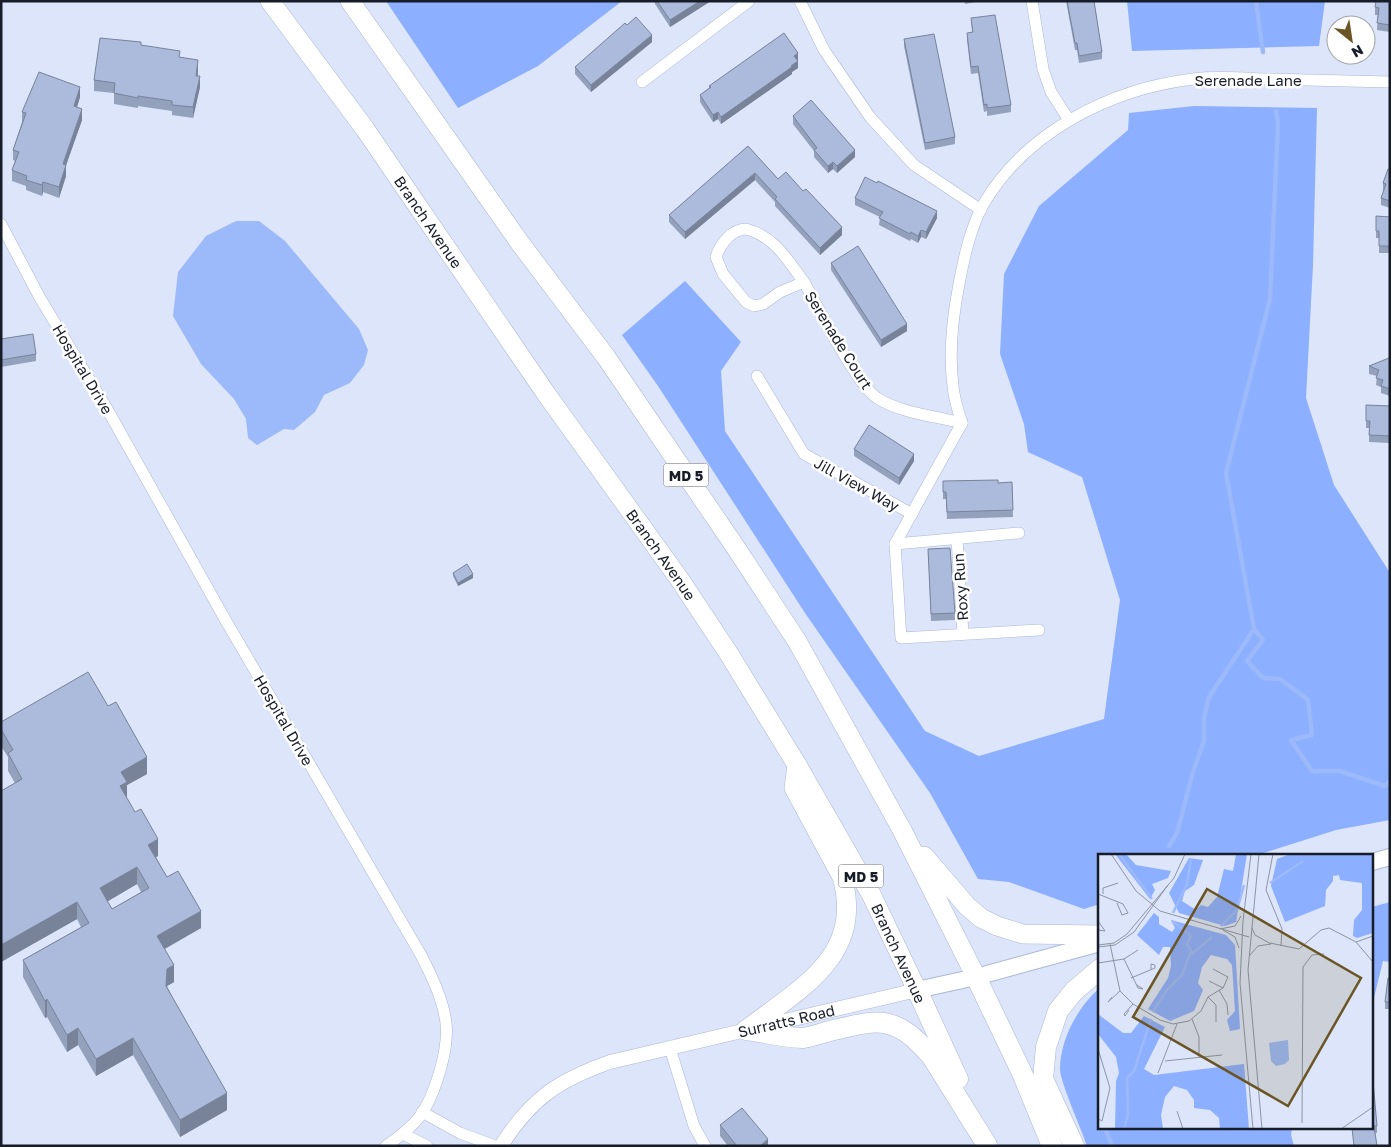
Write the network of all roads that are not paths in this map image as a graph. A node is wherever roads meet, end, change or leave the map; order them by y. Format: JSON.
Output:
{"nodes":[{"id":1,"x":270,"y":1,"type":"edge"},
{"id":2,"x":350,"y":1,"type":"edge"},
{"id":3,"x":749,"y":1,"type":"edge"},
{"id":4,"x":800,"y":1,"type":"edge"},
{"id":5,"x":1032,"y":1,"type":"edge"},
{"id":6,"x":642,"y":82,"type":"dead end"},
{"id":7,"x":1390,"y":82,"type":"edge"},
{"id":8,"x":1069,"y":120,"type":"junction"},
{"id":9,"x":981,"y":210,"type":"junction"},
{"id":10,"x":1,"y":224,"type":"edge"},
{"id":11,"x":804,"y":282,"type":"junction"},
{"id":12,"x":757,"y":376,"type":"dead end"},
{"id":13,"x":962,"y":423,"type":"junction"},
{"id":14,"x":912,"y":514,"type":"junction"},
{"id":15,"x":1019,"y":533,"type":"dead end"},
{"id":16,"x":957,"y":539,"type":"junction"},
{"id":17,"x":895,"y":544,"type":"junction"},
{"id":18,"x":1039,"y":630,"type":"dead end"},
{"id":19,"x":963,"y":634,"type":"junction"},
{"id":20,"x":797,"y":765,"type":"junction"},
{"id":21,"x":902,"y":830,"type":"junction"},
{"id":22,"x":1390,"y":857,"type":"edge"},
{"id":23,"x":1374,"y":861,"type":"edge"},
{"id":24,"x":1098,"y":935,"type":"edge"},
{"id":25,"x":1098,"y":944,"type":"edge"},
{"id":26,"x":1098,"y":970,"type":"edge"},
{"id":27,"x":976,"y":977,"type":"junction"},
{"id":28,"x":917,"y":990,"type":"junction"},
{"id":29,"x":746,"y":1030,"type":"junction"},
{"id":30,"x":670,"y":1048,"type":"junction"},
{"id":31,"x":422,"y":1112,"type":"junction"},
{"id":32,"x":403,"y":1134,"type":"junction"},
{"id":33,"x":386,"y":1146,"type":"edge"},
{"id":34,"x":427,"y":1146,"type":"edge"},
{"id":35,"x":495,"y":1146,"type":"edge"},
{"id":36,"x":501,"y":1146,"type":"edge"},
{"id":37,"x":705,"y":1146,"type":"edge"},
{"id":38,"x":988,"y":1146,"type":"edge"},
{"id":39,"x":1052,"y":1146,"type":"edge"},
{"id":40,"x":1074,"y":1146,"type":"edge"}],
"edges":[{"from":1,"to":20,"type":"highway","name":"Branch Avenue","number":"MD 5"},
{"from":2,"to":21,"type":"highway","number":"MD 5"},
{"from":3,"to":6,"type":"street"},
{"from":4,"to":9,"type":"street"},
{"from":5,"to":8,"type":"street"},
{"from":7,"to":8,"type":"street","name":"Serenade Lane"},
{"from":8,"to":9,"type":"street","name":"Serenade Lane"},
{"from":9,"to":13,"type":"street","name":"Serenade Lane"},
{"from":10,"to":31,"type":"street","name":"Hospital Drive"},
{"from":11,"to":11,"type":"street","name":"Serenade Court"},
{"from":11,"to":13,"type":"street","name":"Serenade Court"},
{"from":12,"to":14,"type":"street","name":"Jill View Way"},
{"from":13,"to":14,"type":"street"},
{"from":14,"to":17,"type":"street"},
{"from":15,"to":16,"type":"street"},
{"from":16,"to":17,"type":"street"},
{"from":16,"to":19,"type":"street","name":"Roxy Run"},
{"from":17,"to":19,"type":"street"},
{"from":18,"to":19,"type":"street"},
{"from":20,"to":28,"type":"highway","name":"Branch Avenue","number":"MD 5"},
{"from":20,"to":29,"type":"highway"},
{"from":21,"to":24,"type":"highway"},
{"from":21,"to":27,"type":"highway","number":"MD 5"},
{"from":22,"to":23,"type":"main road"},
{"from":25,"to":27,"type":"main road","name":"Surratts Road"},
{"from":26,"to":40,"type":"highway"},
{"from":27,"to":28,"type":"main road","name":"Surratts Road"},
{"from":27,"to":39,"type":"highway","number":"MD 5"},
{"from":28,"to":29,"type":"street","name":"Surratts Road"},
{"from":28,"to":38,"type":"highway","name":"Branch Avenue","number":"MD 5"},
{"from":29,"to":30,"type":"street","name":"Surratts Road"},
{"from":29,"to":38,"type":"highway"},
{"from":30,"to":36,"type":"street","name":"Surratts Road"},
{"from":30,"to":37,"type":"street"},
{"from":31,"to":32,"type":"street","name":"Hospital Drive"},
{"from":31,"to":35,"type":"street"},
{"from":32,"to":33,"type":"street","name":"Hospital Drive"},
{"from":32,"to":34,"type":"street"}]}
